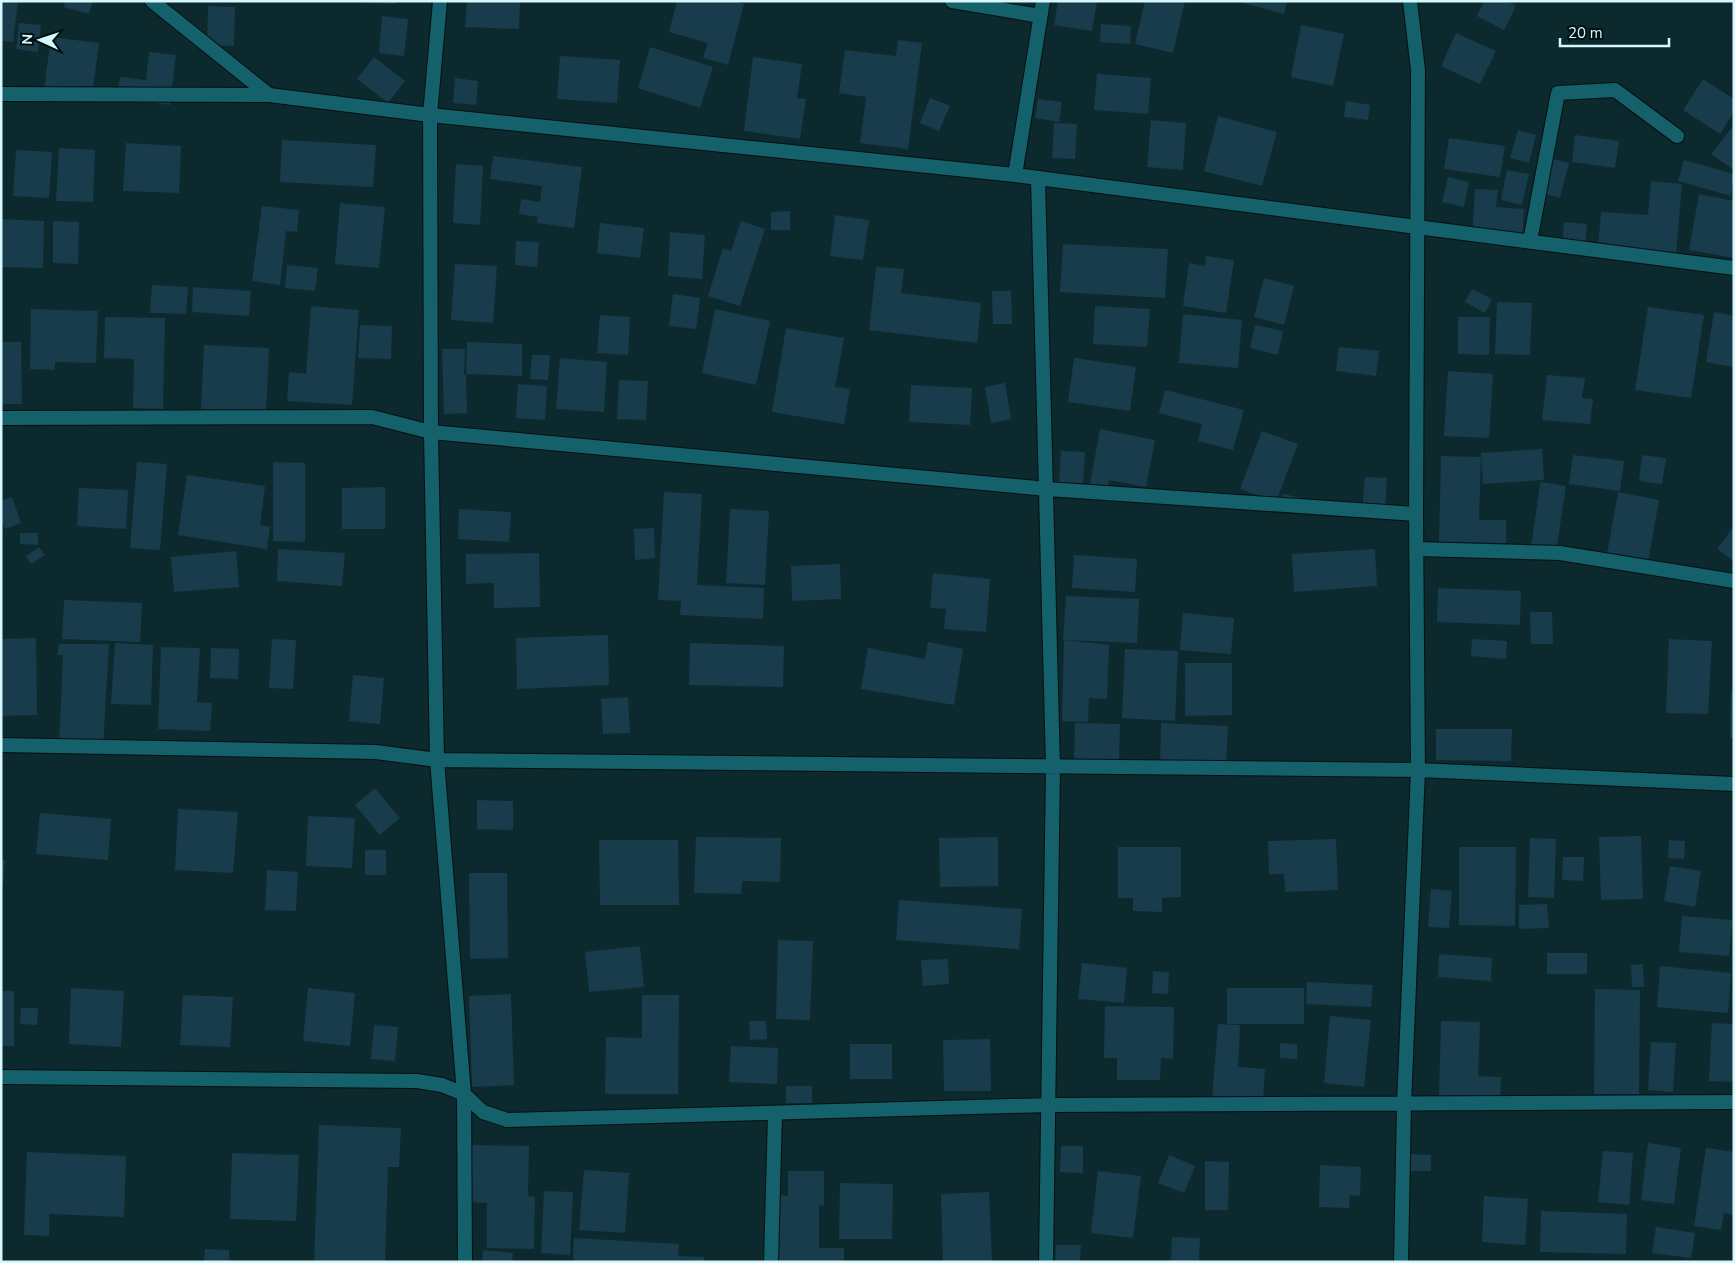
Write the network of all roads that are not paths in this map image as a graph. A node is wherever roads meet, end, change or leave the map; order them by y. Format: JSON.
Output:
{"nodes":[{"id":1,"x":152,"y":1,"type":"edge"},
{"id":2,"x":440,"y":1,"type":"edge"},
{"id":3,"x":952,"y":1,"type":"edge"},
{"id":4,"x":1042,"y":1,"type":"edge"},
{"id":5,"x":1410,"y":1,"type":"edge"},
{"id":6,"x":1040,"y":16,"type":"junction"},
{"id":7,"x":1,"y":94,"type":"edge"},
{"id":8,"x":269,"y":96,"type":"junction"},
{"id":9,"x":430,"y":116,"type":"junction"},
{"id":10,"x":1676,"y":136,"type":"dead end"},
{"id":11,"x":1015,"y":175,"type":"junction"},
{"id":12,"x":1038,"y":179,"type":"junction"},
{"id":13,"x":1418,"y":226,"type":"junction"},
{"id":14,"x":1530,"y":241,"type":"junction"},
{"id":15,"x":1734,"y":268,"type":"edge"},
{"id":16,"x":1,"y":418,"type":"edge"},
{"id":17,"x":431,"y":432,"type":"junction"},
{"id":18,"x":1047,"y":489,"type":"junction"},
{"id":19,"x":1416,"y":514,"type":"junction"},
{"id":20,"x":1416,"y":549,"type":"junction"},
{"id":21,"x":1734,"y":580,"type":"edge"},
{"id":22,"x":1,"y":745,"type":"edge"},
{"id":23,"x":437,"y":760,"type":"junction"},
{"id":24,"x":1052,"y":767,"type":"junction"},
{"id":25,"x":1418,"y":770,"type":"junction"},
{"id":26,"x":1734,"y":784,"type":"edge"},
{"id":27,"x":1,"y":1077,"type":"edge"},
{"id":28,"x":464,"y":1094,"type":"junction"},
{"id":29,"x":1734,"y":1102,"type":"edge"},
{"id":30,"x":1404,"y":1104,"type":"junction"},
{"id":31,"x":1049,"y":1105,"type":"junction"},
{"id":32,"x":775,"y":1113,"type":"junction"},
{"id":33,"x":465,"y":1262,"type":"edge"},
{"id":34,"x":771,"y":1262,"type":"edge"},
{"id":35,"x":1046,"y":1262,"type":"edge"},
{"id":36,"x":1401,"y":1262,"type":"edge"}],
"edges":[{"from":1,"to":8,"type":"street"},
{"from":2,"to":9,"type":"street"},
{"from":3,"to":6,"type":"street"},
{"from":4,"to":6,"type":"street"},
{"from":5,"to":13,"type":"street"},
{"from":6,"to":11,"type":"street"},
{"from":7,"to":8,"type":"street"},
{"from":8,"to":9,"type":"street"},
{"from":9,"to":11,"type":"street"},
{"from":9,"to":17,"type":"street"},
{"from":10,"to":14,"type":"street"},
{"from":11,"to":12,"type":"street"},
{"from":12,"to":13,"type":"street"},
{"from":12,"to":18,"type":"street"},
{"from":13,"to":14,"type":"street"},
{"from":13,"to":19,"type":"street"},
{"from":14,"to":15,"type":"street"},
{"from":16,"to":17,"type":"street"},
{"from":17,"to":18,"type":"street"},
{"from":17,"to":23,"type":"street"},
{"from":18,"to":19,"type":"street"},
{"from":18,"to":24,"type":"street"},
{"from":19,"to":20,"type":"street"},
{"from":20,"to":21,"type":"street"},
{"from":20,"to":25,"type":"street"},
{"from":22,"to":23,"type":"street"},
{"from":23,"to":24,"type":"street"},
{"from":23,"to":28,"type":"street"},
{"from":24,"to":25,"type":"street"},
{"from":24,"to":31,"type":"street"},
{"from":25,"to":26,"type":"street"},
{"from":25,"to":30,"type":"street"},
{"from":27,"to":28,"type":"street"},
{"from":28,"to":32,"type":"street"},
{"from":28,"to":33,"type":"street"},
{"from":29,"to":30,"type":"street"},
{"from":30,"to":31,"type":"street"},
{"from":30,"to":36,"type":"street"},
{"from":31,"to":32,"type":"street"},
{"from":31,"to":35,"type":"street"},
{"from":32,"to":34,"type":"street"}]}
